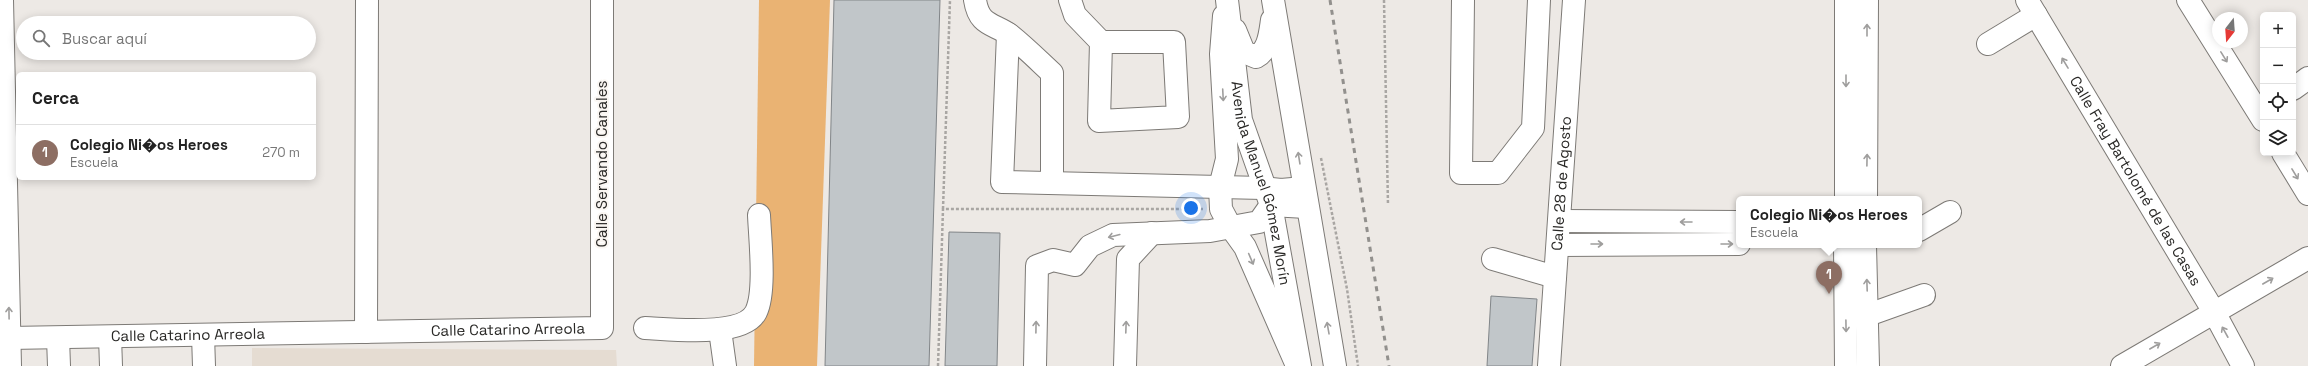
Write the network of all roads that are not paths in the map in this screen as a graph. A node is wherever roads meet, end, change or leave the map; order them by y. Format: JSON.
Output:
{"nodes":[{"id":1,"x":2,"y":0,"type":"edge"},
{"id":2,"x":367,"y":0,"type":"edge"},
{"id":3,"x":602,"y":0,"type":"edge"},
{"id":4,"x":975,"y":0,"type":"edge"},
{"id":5,"x":1070,"y":0,"type":"edge"},
{"id":6,"x":1227,"y":0,"type":"edge"},
{"id":7,"x":1464,"y":0,"type":"edge"},
{"id":8,"x":1539,"y":0,"type":"edge"},
{"id":9,"x":1574,"y":0,"type":"edge"},
{"id":10,"x":1846,"y":0,"type":"edge"},
{"id":11,"x":1866,"y":0,"type":"edge"},
{"id":12,"x":2188,"y":0,"type":"edge"},
{"id":13,"x":1273,"y":4,"type":"edge"},
{"id":14,"x":2032,"y":7,"type":"edge"},
{"id":15,"x":1008,"y":34,"type":"junction"},
{"id":16,"x":1101,"y":42,"type":"junction"},
{"id":17,"x":1988,"y":44,"type":"dead end"},
{"id":18,"x":2,"y":73,"type":"edge"},
{"id":19,"x":2308,"y":78,"type":"edge"},
{"id":20,"x":2296,"y":87,"type":"edge"},
{"id":21,"x":2260,"y":112,"type":"edge"},
{"id":22,"x":2285,"y":156,"type":"edge"},
{"id":23,"x":1052,"y":182,"type":"junction"},
{"id":24,"x":2308,"y":194,"type":"edge"},
{"id":25,"x":1846,"y":196,"type":"edge"},
{"id":26,"x":1866,"y":196,"type":"edge"},
{"id":27,"x":1267,"y":197,"type":"junction"},
{"id":28,"x":1305,"y":197,"type":"junction"},
{"id":29,"x":1224,"y":207,"type":"junction"},
{"id":30,"x":1950,"y":212,"type":"dead end"},
{"id":31,"x":759,"y":215,"type":"dead end"},
{"id":32,"x":1560,"y":221,"type":"junction"},
{"id":33,"x":1736,"y":222,"type":"edge"},
{"id":34,"x":1922,"y":228,"type":"edge"},
{"id":35,"x":1152,"y":233,"type":"junction"},
{"id":36,"x":1558,"y":244,"type":"junction"},
{"id":37,"x":1736,"y":244,"type":"edge"},
{"id":38,"x":1845,"y":248,"type":"edge"},
{"id":39,"x":1865,"y":248,"type":"edge"},
{"id":40,"x":2308,"y":258,"type":"edge"},
{"id":41,"x":1493,"y":260,"type":"dead end"},
{"id":42,"x":1555,"y":277,"type":"junction"},
{"id":43,"x":1924,"y":295,"type":"dead end"},
{"id":44,"x":2214,"y":312,"type":"junction"},
{"id":45,"x":1868,"y":315,"type":"junction"},
{"id":46,"x":602,"y":328,"type":"joint"},
{"id":47,"x":645,"y":328,"type":"dead end"},
{"id":48,"x":720,"y":330,"type":"junction"},
{"id":49,"x":366,"y":332,"type":"junction"},
{"id":50,"x":204,"y":335,"type":"junction"},
{"id":51,"x":110,"y":337,"type":"junction"},
{"id":52,"x":9,"y":338,"type":"junction"},
{"id":53,"x":58,"y":338,"type":"junction"},
{"id":54,"x":2241,"y":365,"type":"edge"},
{"id":55,"x":10,"y":366,"type":"edge"},
{"id":56,"x":59,"y":366,"type":"edge"},
{"id":57,"x":111,"y":366,"type":"edge"},
{"id":58,"x":204,"y":366,"type":"edge"},
{"id":59,"x":725,"y":366,"type":"edge"},
{"id":60,"x":1035,"y":366,"type":"edge"},
{"id":61,"x":1125,"y":366,"type":"edge"},
{"id":62,"x":1298,"y":366,"type":"edge"},
{"id":63,"x":1335,"y":366,"type":"edge"},
{"id":64,"x":1549,"y":366,"type":"edge"},
{"id":65,"x":1846,"y":366,"type":"edge"},
{"id":66,"x":1868,"y":366,"type":"edge"},
{"id":67,"x":2122,"y":366,"type":"edge"}],
"edges":[{"from":1,"to":18,"type":"street"},
{"from":2,"to":49,"type":"street"},
{"from":3,"to":46,"type":"street","name":"Calle Servando Canales"},
{"from":4,"to":15,"type":"street"},
{"from":5,"to":16,"type":"street"},
{"from":6,"to":13,"type":"street"},
{"from":6,"to":27,"type":"street","name":"Avenida Manuel Gómez Morín"},
{"from":6,"to":29,"type":"street","one_way":true},
{"from":7,"to":8,"type":"street"},
{"from":9,"to":32,"type":"street","name":"Calle 28 de Agosto"},
{"from":10,"to":25,"type":"street","one_way":true},
{"from":26,"to":11,"type":"street","one_way":true},
{"from":12,"to":21,"type":"street","one_way":true},
{"from":28,"to":13,"type":"street","one_way":true},
{"from":14,"to":17,"type":"street"},
{"from":44,"to":14,"type":"street","name":"Calle Fray Bartolomé de las Casas","one_way":true},
{"from":15,"to":23,"type":"street"},
{"from":15,"to":23,"type":"street"},
{"from":16,"to":16,"type":"street"},
{"from":52,"to":18,"type":"street","one_way":true},
{"from":19,"to":20,"type":"street"},
{"from":22,"to":24,"type":"street","one_way":true},
{"from":23,"to":29,"type":"street"},
{"from":27,"to":28,"type":"street"},
{"from":27,"to":29,"type":"street"},
{"from":27,"to":29,"type":"street"},
{"from":27,"to":62,"type":"street","name":"Avenida Manuel Gómez Morín"},
{"from":63,"to":28,"type":"street","one_way":true},
{"from":29,"to":35,"type":"street"},
{"from":29,"to":62,"type":"street","one_way":true},
{"from":30,"to":34,"type":"street"},
{"from":31,"to":48,"type":"street"},
{"from":33,"to":32,"type":"street","one_way":true},
{"from":32,"to":36,"type":"street","name":"Calle 28 de Agosto"},
{"from":35,"to":60,"type":"street"},
{"from":61,"to":35,"type":"street","one_way":true},
{"from":36,"to":37,"type":"street","one_way":true},
{"from":36,"to":42,"type":"street","name":"Calle 28 de Agosto"},
{"from":38,"to":65,"type":"street","one_way":true},
{"from":45,"to":39,"type":"street","one_way":true},
{"from":44,"to":40,"type":"street","one_way":true},
{"from":41,"to":42,"type":"street"},
{"from":42,"to":64,"type":"street","name":"Calle 28 de Agosto"},
{"from":43,"to":45,"type":"street"},
{"from":54,"to":44,"type":"street","name":"Calle Fray Bartolomé de las Casas","one_way":true},
{"from":67,"to":44,"type":"street","one_way":true},
{"from":45,"to":66,"type":"street"},
{"from":46,"to":49,"type":"street","name":"Calle Catarino Arreola"},
{"from":47,"to":48,"type":"street"},
{"from":48,"to":59,"type":"street"},
{"from":49,"to":50,"type":"street","name":"Calle Catarino Arreola"},
{"from":50,"to":51,"type":"street","name":"Calle Catarino Arreola"},
{"from":50,"to":58,"type":"street"},
{"from":51,"to":53,"type":"street","name":"Calle Catarino Arreola"},
{"from":51,"to":57,"type":"street"},
{"from":52,"to":53,"type":"street","name":"Calle Catarino Arreola"},
{"from":52,"to":55,"type":"street"},
{"from":53,"to":56,"type":"street"}]}
